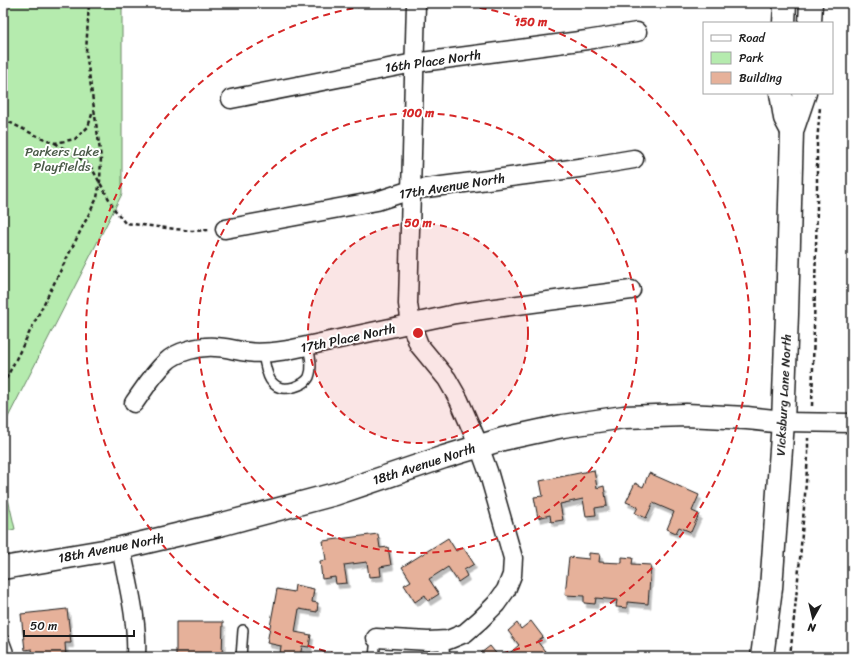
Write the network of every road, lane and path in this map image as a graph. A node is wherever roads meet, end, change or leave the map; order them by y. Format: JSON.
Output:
{"nodes":[{"id":1,"x":88,"y":3,"type":"edge"},
{"id":2,"x":416,"y":3,"type":"edge"},
{"id":3,"x":785,"y":3,"type":"edge"},
{"id":4,"x":811,"y":3,"type":"edge"},
{"id":5,"x":784,"y":22,"type":"edge"},
{"id":6,"x":810,"y":22,"type":"edge"},
{"id":7,"x":637,"y":32,"type":"dead end"},
{"id":8,"x":414,"y":63,"type":"junction"},
{"id":9,"x":781,"y":94,"type":"edge"},
{"id":10,"x":813,"y":97,"type":"edge"},
{"id":11,"x":231,"y":99,"type":"dead end"},
{"id":12,"x":94,"y":109,"type":"junction"},
{"id":13,"x":3,"y":119,"type":"edge"},
{"id":14,"x":792,"y":131,"type":"junction"},
{"id":15,"x":55,"y":143,"type":"junction"},
{"id":16,"x":634,"y":159,"type":"dead end"},
{"id":17,"x":100,"y":181,"type":"junction"},
{"id":18,"x":411,"y":190,"type":"junction"},
{"id":19,"x":225,"y":229,"type":"joint"},
{"id":20,"x":631,"y":290,"type":"dead end"},
{"id":21,"x":411,"y":324,"type":"junction"},
{"id":22,"x":308,"y":346,"type":"junction"},
{"id":23,"x":263,"y":353,"type":"junction"},
{"id":24,"x":3,"y":385,"type":"edge"},
{"id":25,"x":134,"y":403,"type":"dead end"},
{"id":26,"x":783,"y":422,"type":"junction"},
{"id":27,"x":809,"y":422,"type":"junction"},
{"id":28,"x":852,"y":423,"type":"edge"},
{"id":29,"x":479,"y":446,"type":"junction"},
{"id":30,"x":121,"y":548,"type":"junction"},
{"id":31,"x":3,"y":568,"type":"edge"},
{"id":32,"x":243,"y":630,"type":"dead end"},
{"id":33,"x":376,"y":638,"type":"joint"},
{"id":34,"x":3,"y":640,"type":"edge"},
{"id":35,"x":444,"y":648,"type":"edge"},
{"id":36,"x":8,"y":657,"type":"edge"},
{"id":37,"x":136,"y":657,"type":"edge"},
{"id":38,"x":241,"y":657,"type":"edge"},
{"id":39,"x":374,"y":657,"type":"edge"},
{"id":40,"x":762,"y":657,"type":"edge"},
{"id":41,"x":790,"y":657,"type":"edge"}],
"edges":[{"from":1,"to":12,"type":"path"},
{"from":2,"to":8,"type":"street"},
{"from":3,"to":5,"type":"street"},
{"from":4,"to":6,"type":"street"},
{"from":7,"to":8,"type":"street","name":"16th Place North"},
{"from":8,"to":11,"type":"street","name":"16th Place North"},
{"from":8,"to":18,"type":"street"},
{"from":9,"to":14,"type":"street","name":"Vicksburg Lane North"},
{"from":10,"to":14,"type":"street","name":"Vicksburg Lane North"},
{"from":10,"to":27,"type":"path"},
{"from":12,"to":15,"type":"path"},
{"from":12,"to":17,"type":"path"},
{"from":13,"to":15,"type":"path"},
{"from":14,"to":26,"type":"street","name":"Vicksburg Lane North"},
{"from":15,"to":17,"type":"path"},
{"from":16,"to":18,"type":"street","name":"17th Avenue North"},
{"from":17,"to":19,"type":"path"},
{"from":17,"to":24,"type":"path"},
{"from":18,"to":19,"type":"street","name":"17th Avenue North"},
{"from":18,"to":21,"type":"street"},
{"from":20,"to":21,"type":"street","name":"17th Place North"},
{"from":21,"to":22,"type":"street","name":"17th Place North"},
{"from":21,"to":29,"type":"street"},
{"from":22,"to":23,"type":"street","name":"17th Place North"},
{"from":22,"to":23,"type":"lane"},
{"from":23,"to":25,"type":"street","name":"17th Place North"},
{"from":26,"to":27,"type":"street","name":"18th Avenue North"},
{"from":26,"to":29,"type":"street","name":"18th Avenue North"},
{"from":26,"to":40,"type":"street","name":"Vicksburg Lane North"},
{"from":27,"to":28,"type":"street","name":"18th Avenue North"},
{"from":27,"to":41,"type":"path"},
{"from":29,"to":30,"type":"street","name":"18th Avenue North"},
{"from":29,"to":35,"type":"street"},
{"from":30,"to":31,"type":"street","name":"18th Avenue North"},
{"from":30,"to":37,"type":"street"},
{"from":32,"to":38,"type":"lane"},
{"from":33,"to":35,"type":"street"},
{"from":33,"to":39,"type":"lane"},
{"from":34,"to":36,"type":"lane"}]}
